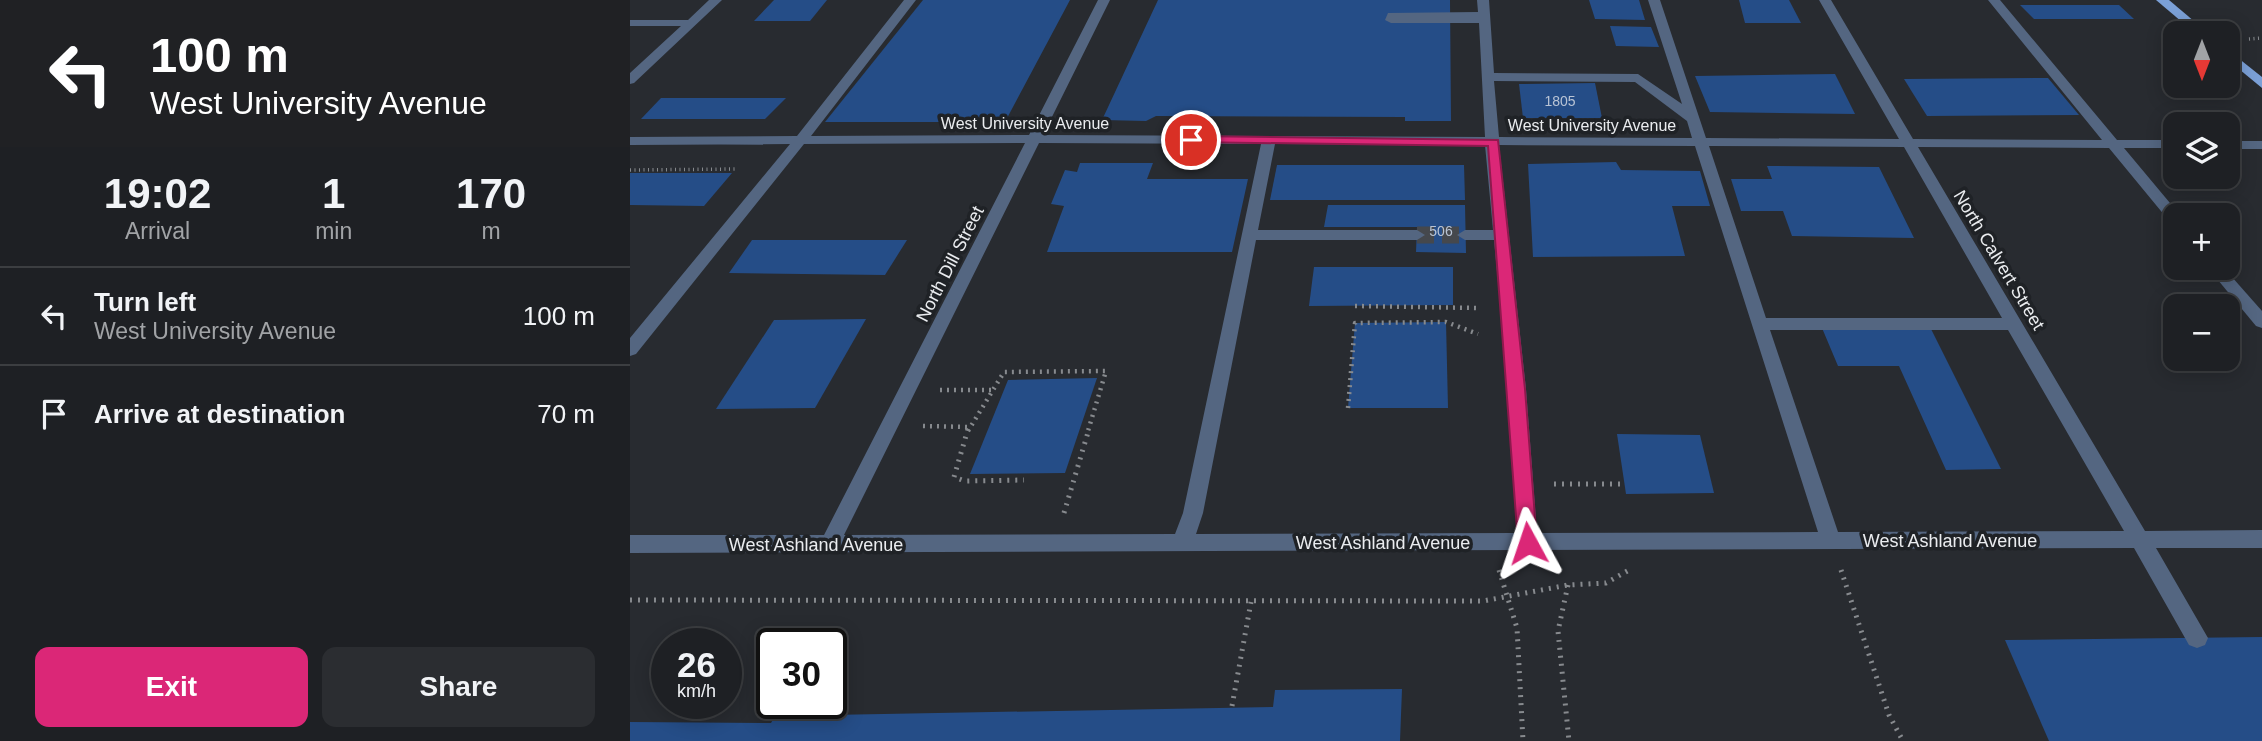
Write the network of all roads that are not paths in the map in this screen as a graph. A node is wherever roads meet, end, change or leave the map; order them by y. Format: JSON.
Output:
{"nodes":[{"id":1,"x":716,"y":0,"type":"edge"},
{"id":2,"x":910,"y":0,"type":"edge"},
{"id":3,"x":1104,"y":0,"type":"edge"},
{"id":4,"x":1654,"y":0,"type":"edge"},
{"id":5,"x":1825,"y":0,"type":"edge"},
{"id":6,"x":1994,"y":0,"type":"edge"},
{"id":7,"x":2162,"y":0,"type":"edge"},
{"id":8,"x":1484,"y":11,"type":"edge"},
{"id":9,"x":2187,"y":21,"type":"edge"},
{"id":10,"x":630,"y":23,"type":"edge"},
{"id":11,"x":691,"y":23,"type":"junction"},
{"id":12,"x":2240,"y":65,"type":"edge"},
{"id":13,"x":1489,"y":77,"type":"junction"},
{"id":14,"x":630,"y":80,"type":"edge"},
{"id":15,"x":2262,"y":85,"type":"edge"},
{"id":16,"x":1693,"y":119,"type":"junction"},
{"id":17,"x":1032,"y":140,"type":"junction"},
{"id":18,"x":1269,"y":140,"type":"junction"},
{"id":19,"x":630,"y":141,"type":"edge"},
{"id":20,"x":799,"y":141,"type":"junction"},
{"id":21,"x":1493,"y":142,"type":"junction"},
{"id":22,"x":1701,"y":142,"type":"junction"},
{"id":23,"x":1908,"y":142,"type":"junction"},
{"id":24,"x":2112,"y":144,"type":"junction"},
{"id":25,"x":2163,"y":144,"type":"edge"},
{"id":26,"x":2240,"y":145,"type":"edge"},
{"id":27,"x":2262,"y":145,"type":"edge"},
{"id":28,"x":2163,"y":205,"type":"edge"},
{"id":29,"x":1249,"y":235,"type":"junction"},
{"id":30,"x":1417,"y":235,"type":"tunnel mouth"},
{"id":31,"x":1465,"y":235,"type":"tunnel mouth"},
{"id":32,"x":1502,"y":235,"type":"junction"},
{"id":33,"x":2226,"y":280,"type":"edge"},
{"id":34,"x":2262,"y":322,"type":"edge"},
{"id":35,"x":1761,"y":324,"type":"junction"},
{"id":36,"x":2014,"y":324,"type":"junction"},
{"id":37,"x":630,"y":350,"type":"edge"},
{"id":38,"x":2141,"y":539,"type":"junction"},
{"id":39,"x":2262,"y":539,"type":"edge"},
{"id":40,"x":1831,"y":541,"type":"junction"},
{"id":41,"x":1528,"y":543,"type":"junction"},
{"id":42,"x":630,"y":544,"type":"edge"},
{"id":43,"x":1182,"y":544,"type":"junction"},
{"id":44,"x":829,"y":545,"type":"junction"},
{"id":45,"x":2197,"y":638,"type":"dead end"}],
"edges":[{"from":1,"to":11,"type":"street"},
{"from":2,"to":20,"type":"street"},
{"from":3,"to":17,"type":"street","name":"North Dill Street"},
{"from":4,"to":16,"type":"street"},
{"from":5,"to":23,"type":"street","name":"North Calvert Street"},
{"from":6,"to":24,"type":"street"},
{"from":7,"to":9,"type":"main road"},
{"from":8,"to":8,"type":"street"},
{"from":8,"to":13,"type":"street"},
{"from":10,"to":11,"type":"street"},
{"from":11,"to":14,"type":"street"},
{"from":12,"to":15,"type":"main road"},
{"from":13,"to":16,"type":"street"},
{"from":13,"to":21,"type":"street"},
{"from":16,"to":22,"type":"street"},
{"from":17,"to":18,"type":"street","name":"West University Avenue"},
{"from":17,"to":20,"type":"street","name":"West University Avenue"},
{"from":17,"to":44,"type":"street","name":"North Dill Street"},
{"from":18,"to":21,"type":"street","name":"West University Avenue"},
{"from":18,"to":29,"type":"street"},
{"from":19,"to":20,"type":"street","name":"West University Avenue"},
{"from":20,"to":37,"type":"street"},
{"from":21,"to":22,"type":"street","name":"West University Avenue"},
{"from":21,"to":32,"type":"street"},
{"from":22,"to":23,"type":"street","name":"West University Avenue"},
{"from":22,"to":35,"type":"street"},
{"from":23,"to":24,"type":"street","name":"West University Avenue"},
{"from":23,"to":36,"type":"street","name":"North Calvert Street"},
{"from":24,"to":25,"type":"street","name":"West University Avenue"},
{"from":24,"to":28,"type":"street"},
{"from":26,"to":27,"type":"street"},
{"from":29,"to":30,"type":"street"},
{"from":29,"to":43,"type":"street"},
{"from":31,"to":32,"type":"street"},
{"from":32,"to":41,"type":"street"},
{"from":33,"to":34,"type":"street"},
{"from":35,"to":36,"type":"street"},
{"from":35,"to":40,"type":"street"},
{"from":36,"to":38,"type":"street","name":"North Calvert Street"},
{"from":38,"to":39,"type":"street","name":"West Ashland Avenue"},
{"from":38,"to":40,"type":"street","name":"West Ashland Avenue"},
{"from":38,"to":45,"type":"street","name":"North Calvert Street"},
{"from":40,"to":41,"type":"street","name":"West Ashland Avenue"},
{"from":41,"to":43,"type":"street","name":"West Ashland Avenue"},
{"from":42,"to":44,"type":"street","name":"West Ashland Avenue"},
{"from":43,"to":44,"type":"street","name":"West Ashland Avenue"}]}
